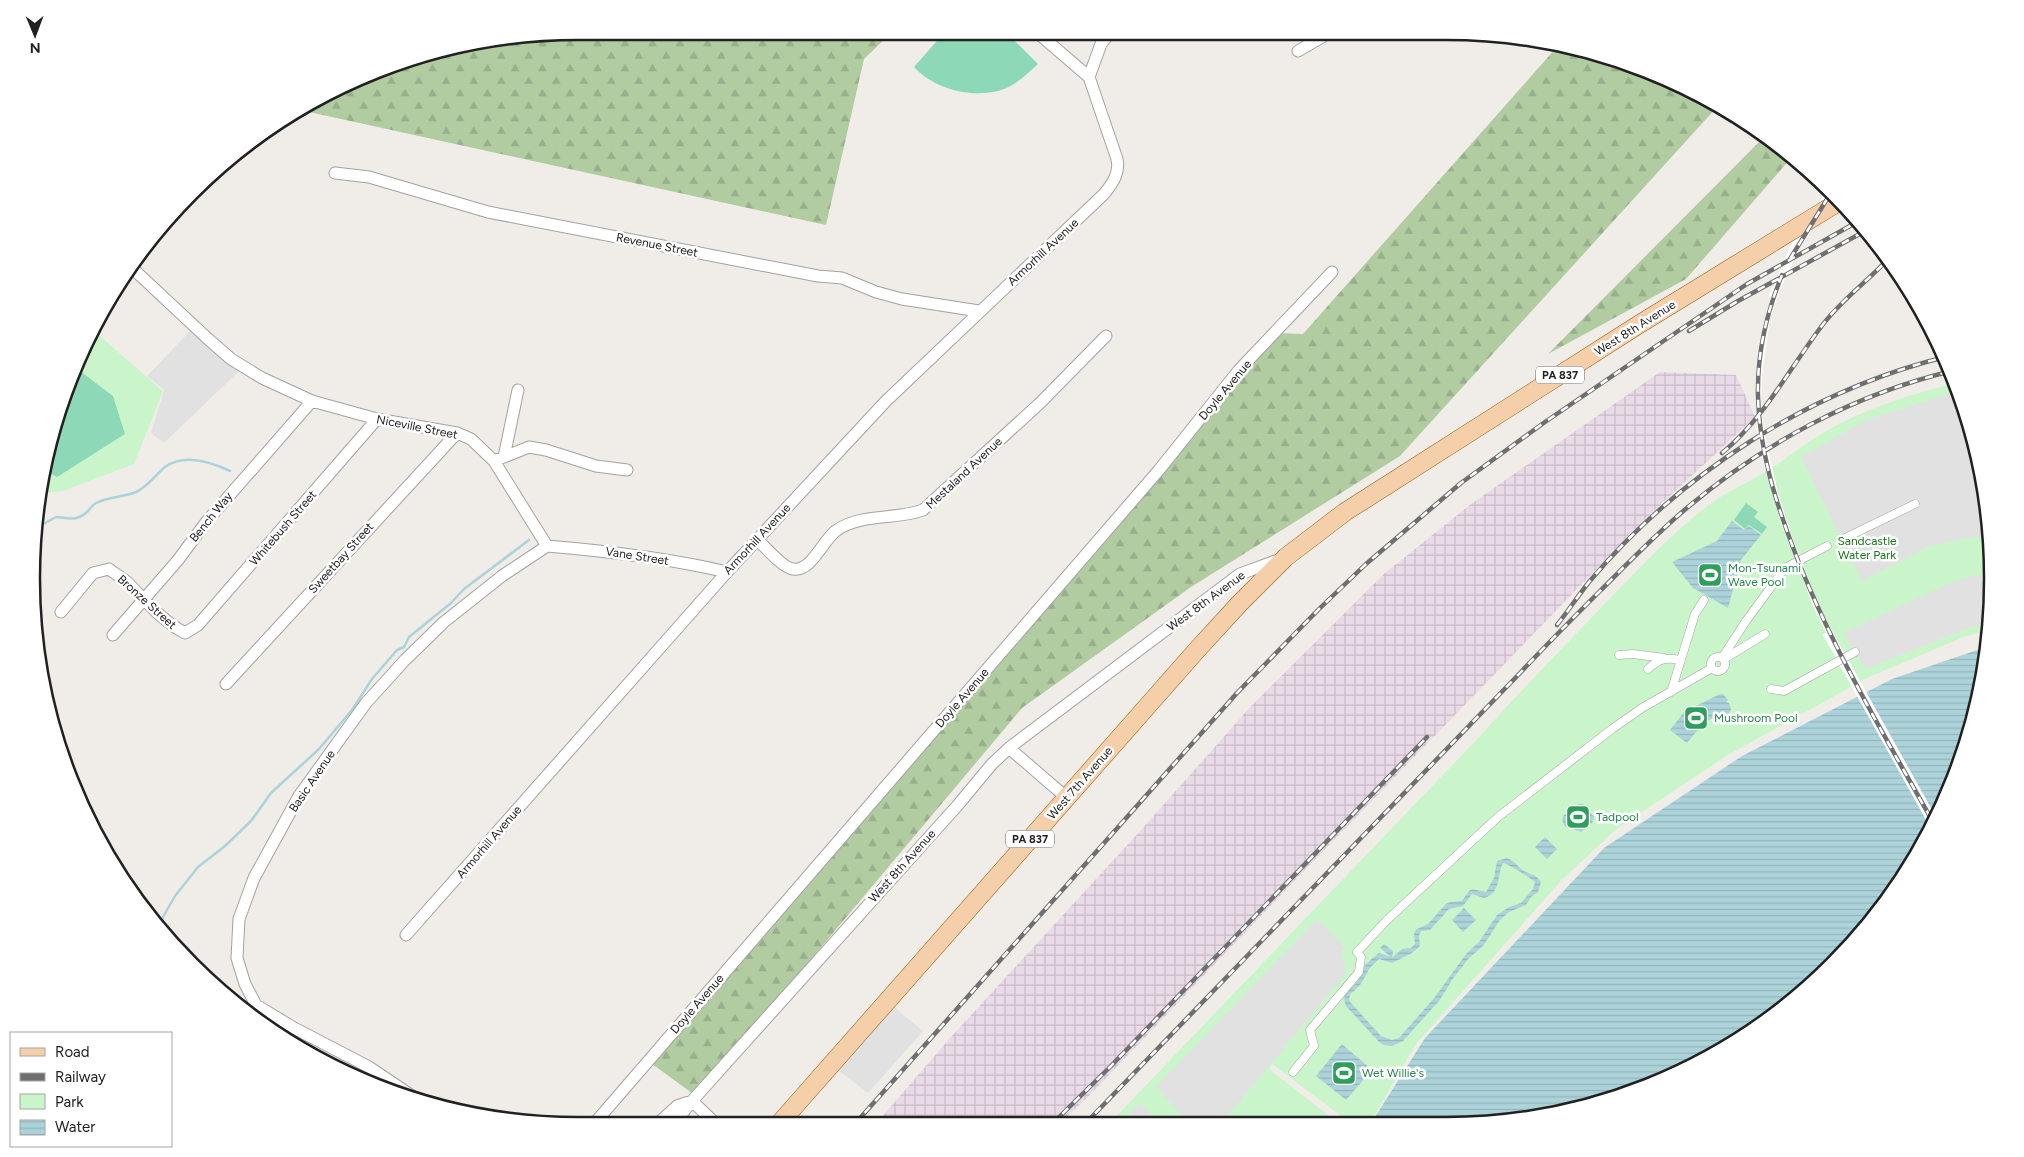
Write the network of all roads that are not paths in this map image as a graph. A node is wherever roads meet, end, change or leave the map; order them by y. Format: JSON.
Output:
{"nodes":[{"id":1,"x":1046,"y":40,"type":"edge"},
{"id":2,"x":1104,"y":40,"type":"edge"},
{"id":3,"x":1316,"y":40,"type":"edge"},
{"id":4,"x":1298,"y":51,"type":"dead end"},
{"id":5,"x":1088,"y":77,"type":"junction"},
{"id":6,"x":335,"y":174,"type":"dead end"},
{"id":7,"x":1833,"y":205,"type":"edge"},
{"id":8,"x":136,"y":272,"type":"edge"},
{"id":9,"x":1332,"y":272,"type":"dead end"},
{"id":10,"x":979,"y":311,"type":"junction"},
{"id":11,"x":1106,"y":336,"type":"dead end"},
{"id":12,"x":518,"y":390,"type":"dead end"},
{"id":13,"x":312,"y":401,"type":"junction"},
{"id":14,"x":377,"y":419,"type":"junction"},
{"id":15,"x":456,"y":433,"type":"junction"},
{"id":16,"x":499,"y":459,"type":"junction"},
{"id":17,"x":627,"y":470,"type":"dead end"},
{"id":18,"x":1915,"y":504,"type":"dead end"},
{"id":19,"x":757,"y":539,"type":"junction"},
{"id":20,"x":1841,"y":540,"type":"dead end"},
{"id":21,"x":547,"y":546,"type":"junction"},
{"id":22,"x":1827,"y":546,"type":"dead end"},
{"id":23,"x":1286,"y":557,"type":"junction"},
{"id":24,"x":727,"y":572,"type":"junction"},
{"id":25,"x":144,"y":600,"type":"junction"},
{"id":26,"x":1704,"y":600,"type":"dead end"},
{"id":27,"x":60,"y":612,"type":"dead end"},
{"id":28,"x":1738,"y":632,"type":"junction"},
{"id":29,"x":185,"y":633,"type":"joint"},
{"id":30,"x":1765,"y":634,"type":"dead end"},
{"id":31,"x":113,"y":636,"type":"dead end"},
{"id":32,"x":1752,"y":642,"type":"junction"},
{"id":33,"x":1855,"y":652,"type":"dead end"},
{"id":34,"x":1619,"y":655,"type":"dead end"},
{"id":35,"x":1664,"y":658,"type":"junction"},
{"id":36,"x":1723,"y":659,"type":"junction"},
{"id":37,"x":1680,"y":660,"type":"junction"},
{"id":38,"x":1648,"y":670,"type":"dead end"},
{"id":39,"x":226,"y":684,"type":"dead end"},
{"id":40,"x":1772,"y":689,"type":"dead end"},
{"id":41,"x":1670,"y":692,"type":"junction"},
{"id":42,"x":1009,"y":748,"type":"junction"},
{"id":43,"x":1067,"y":798,"type":"junction"},
{"id":44,"x":406,"y":935,"type":"dead end"},
{"id":45,"x":1293,"y":1072,"type":"dead end"},
{"id":46,"x":395,"y":1084,"type":"edge"},
{"id":47,"x":692,"y":1101,"type":"junction"},
{"id":48,"x":599,"y":1117,"type":"edge"},
{"id":49,"x":664,"y":1117,"type":"edge"},
{"id":50,"x":679,"y":1117,"type":"edge"},
{"id":51,"x":709,"y":1117,"type":"edge"},
{"id":52,"x":784,"y":1117,"type":"edge"}],
"edges":[{"from":1,"to":5,"type":"street"},
{"from":2,"to":5,"type":"street"},
{"from":3,"to":4,"type":"street"},
{"from":5,"to":10,"type":"street","name":"Armorhill Avenue"},
{"from":6,"to":10,"type":"street","name":"Revenue Street"},
{"from":7,"to":23,"type":"main road","name":"West 8th Avenue","number":"PA 837"},
{"from":8,"to":13,"type":"street","name":"Niceville Street"},
{"from":9,"to":48,"type":"street","name":"Doyle Avenue"},
{"from":10,"to":19,"type":"street","name":"Armorhill Avenue"},
{"from":11,"to":19,"type":"street","name":"Mestaland Avenue"},
{"from":12,"to":16,"type":"street"},
{"from":13,"to":14,"type":"street","name":"Niceville Street"},
{"from":13,"to":25,"type":"street","name":"Bench Way"},
{"from":14,"to":15,"type":"street","name":"Niceville Street"},
{"from":14,"to":29,"type":"street","name":"Whitebush Street"},
{"from":15,"to":16,"type":"street","name":"Niceville Street"},
{"from":15,"to":39,"type":"street","name":"Sweetbay Street"},
{"from":16,"to":17,"type":"street"},
{"from":16,"to":21,"type":"street"},
{"from":18,"to":20,"type":"street"},
{"from":19,"to":24,"type":"street","name":"Armorhill Avenue"},
{"from":21,"to":24,"type":"street","name":"Vane Street"},
{"from":21,"to":46,"type":"street","name":"Basic Avenue"},
{"from":22,"to":28,"type":"street"},
{"from":23,"to":42,"type":"street","name":"West 8th Avenue"},
{"from":23,"to":43,"type":"main road","name":"West 7th Avenue","number":"PA 837"},
{"from":24,"to":44,"type":"street","name":"Armorhill Avenue"},
{"from":25,"to":27,"type":"street","name":"Bronze Street"},
{"from":25,"to":29,"type":"street","name":"Bronze Street"},
{"from":25,"to":31,"type":"street","name":"Bench Way"},
{"from":26,"to":37,"type":"street"},
{"from":28,"to":32,"type":"street"},
{"from":28,"to":36,"type":"street"},
{"from":30,"to":32,"type":"street"},
{"from":32,"to":36,"type":"street"},
{"from":33,"to":40,"type":"street"},
{"from":34,"to":35,"type":"street"},
{"from":35,"to":37,"type":"street"},
{"from":35,"to":38,"type":"street"},
{"from":36,"to":41,"type":"street"},
{"from":37,"to":41,"type":"street"},
{"from":41,"to":45,"type":"street"},
{"from":42,"to":43,"type":"street"},
{"from":42,"to":47,"type":"street","name":"West 8th Avenue"},
{"from":43,"to":52,"type":"main road","name":"West 7th Avenue","number":"PA 837"},
{"from":47,"to":49,"type":"street"},
{"from":47,"to":50,"type":"street","name":"West 8th Avenue"},
{"from":47,"to":51,"type":"street"}]}
